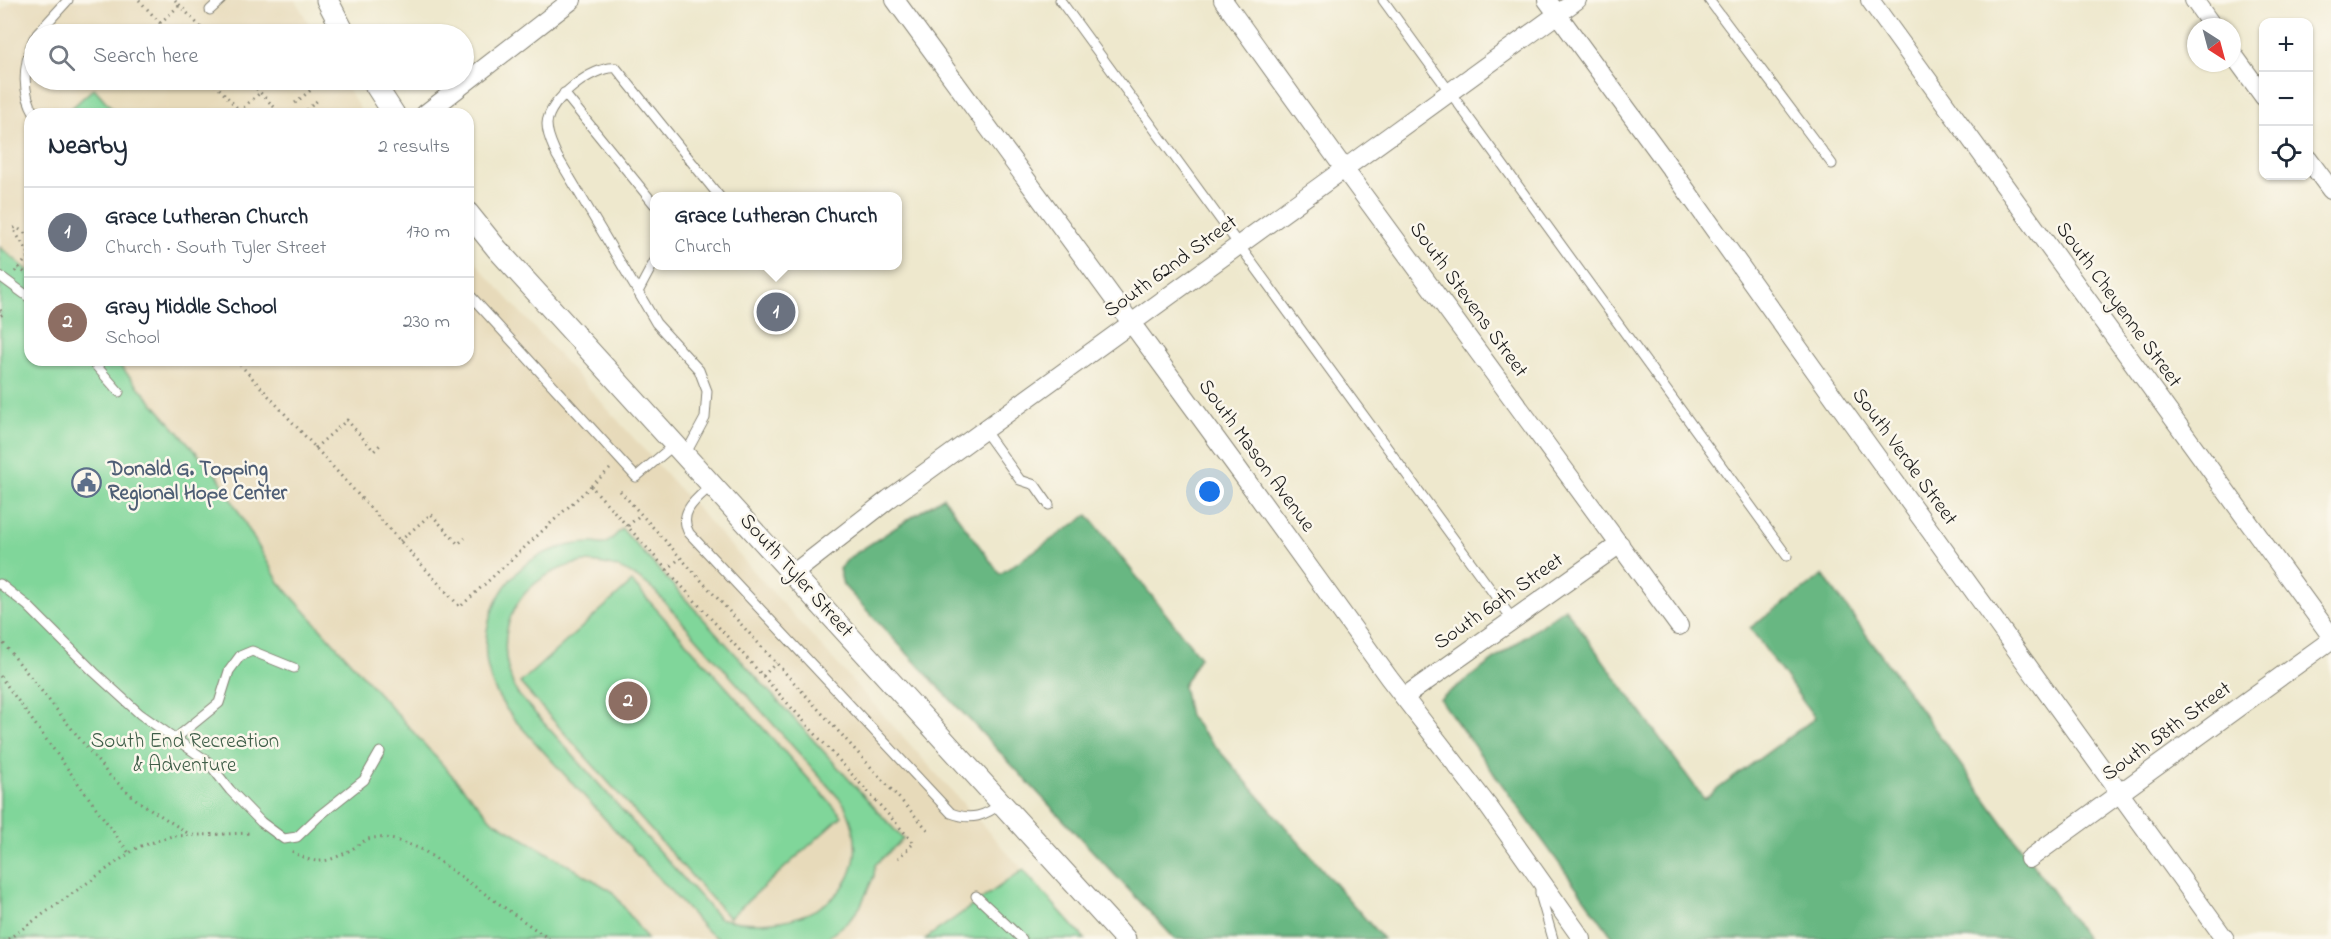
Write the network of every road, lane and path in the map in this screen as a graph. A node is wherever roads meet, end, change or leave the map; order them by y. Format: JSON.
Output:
{"nodes":[{"id":1,"x":68,"y":0,"type":"edge"},
{"id":2,"x":139,"y":0,"type":"edge"},
{"id":3,"x":175,"y":0,"type":"edge"},
{"id":4,"x":221,"y":0,"type":"edge"},
{"id":5,"x":327,"y":0,"type":"edge"},
{"id":6,"x":572,"y":0,"type":"edge"},
{"id":7,"x":895,"y":0,"type":"edge"},
{"id":8,"x":1060,"y":0,"type":"edge"},
{"id":9,"x":1223,"y":0,"type":"edge"},
{"id":10,"x":1383,"y":0,"type":"edge"},
{"id":11,"x":1577,"y":0,"type":"edge"},
{"id":12,"x":1709,"y":0,"type":"edge"},
{"id":13,"x":1870,"y":0,"type":"edge"},
{"id":14,"x":2194,"y":0,"type":"edge"},
{"id":15,"x":180,"y":5,"type":"junction"},
{"id":16,"x":1552,"y":7,"type":"edge"},
{"id":17,"x":210,"y":10,"type":"dead end"},
{"id":18,"x":2207,"y":18,"type":"edge"},
{"id":19,"x":160,"y":23,"type":"joint"},
{"id":20,"x":46,"y":24,"type":"edge"},
{"id":21,"x":198,"y":24,"type":"edge"},
{"id":22,"x":340,"y":24,"type":"edge"},
{"id":23,"x":2241,"y":65,"type":"edge"},
{"id":24,"x":474,"y":76,"type":"edge"},
{"id":25,"x":26,"y":90,"type":"edge"},
{"id":26,"x":220,"y":90,"type":"edge"},
{"id":27,"x":257,"y":90,"type":"edge"},
{"id":28,"x":311,"y":90,"type":"dead end"},
{"id":29,"x":378,"y":90,"type":"edge"},
{"id":30,"x":456,"y":90,"type":"edge"},
{"id":31,"x":2259,"y":90,"type":"edge"},
{"id":32,"x":260,"y":93,"type":"junction"},
{"id":33,"x":564,"y":93,"type":"junction"},
{"id":34,"x":1450,"y":93,"type":"junction"},
{"id":35,"x":319,"y":99,"type":"dead end"},
{"id":36,"x":295,"y":103,"type":"dead end"},
{"id":37,"x":31,"y":108,"type":"edge"},
{"id":38,"x":237,"y":108,"type":"edge"},
{"id":39,"x":245,"y":108,"type":"edge"},
{"id":40,"x":274,"y":108,"type":"edge"},
{"id":41,"x":309,"y":108,"type":"edge"},
{"id":42,"x":390,"y":108,"type":"edge"},
{"id":43,"x":433,"y":108,"type":"edge"},
{"id":44,"x":1832,"y":164,"type":"dead end"},
{"id":45,"x":2313,"y":166,"type":"edge"},
{"id":46,"x":1345,"y":170,"type":"junction"},
{"id":47,"x":2331,"y":190,"type":"edge"},
{"id":48,"x":716,"y":192,"type":"edge"},
{"id":49,"x":650,"y":199,"type":"edge"},
{"id":50,"x":474,"y":220,"type":"edge"},
{"id":51,"x":24,"y":233,"type":"edge"},
{"id":52,"x":24,"y":245,"type":"edge"},
{"id":53,"x":1240,"y":246,"type":"junction"},
{"id":54,"x":24,"y":262,"type":"edge"},
{"id":55,"x":650,"y":270,"type":"edge"},
{"id":56,"x":24,"y":272,"type":"edge"},
{"id":57,"x":0,"y":276,"type":"edge"},
{"id":58,"x":638,"y":292,"type":"junction"},
{"id":59,"x":24,"y":294,"type":"edge"},
{"id":60,"x":474,"y":300,"type":"edge"},
{"id":61,"x":0,"y":310,"type":"edge"},
{"id":62,"x":0,"y":316,"type":"edge"},
{"id":63,"x":1131,"y":324,"type":"junction"},
{"id":64,"x":96,"y":366,"type":"edge"},
{"id":65,"x":241,"y":366,"type":"edge"},
{"id":66,"x":119,"y":392,"type":"dead end"},
{"id":67,"x":984,"y":430,"type":"junction"},
{"id":68,"x":381,"y":444,"type":"dead end"},
{"id":69,"x":315,"y":448,"type":"junction"},
{"id":70,"x":680,"y":449,"type":"junction"},
{"id":71,"x":621,"y":460,"type":"junction"},
{"id":72,"x":712,"y":484,"type":"junction"},
{"id":73,"x":591,"y":486,"type":"junction"},
{"id":74,"x":620,"y":491,"type":"dead end"},
{"id":75,"x":1049,"y":505,"type":"dead end"},
{"id":76,"x":641,"y":514,"type":"junction"},
{"id":77,"x":628,"y":526,"type":"junction"},
{"id":78,"x":465,"y":538,"type":"dead end"},
{"id":79,"x":400,"y":541,"type":"junction"},
{"id":80,"x":1620,"y":544,"type":"junction"},
{"id":81,"x":1787,"y":556,"type":"dead end"},
{"id":82,"x":681,"y":558,"type":"junction"},
{"id":83,"x":667,"y":570,"type":"junction"},
{"id":84,"x":794,"y":573,"type":"junction"},
{"id":85,"x":0,"y":584,"type":"edge"},
{"id":86,"x":1513,"y":620,"type":"junction"},
{"id":87,"x":1679,"y":626,"type":"dead end"},
{"id":88,"x":2331,"y":638,"type":"edge"},
{"id":89,"x":0,"y":639,"type":"edge"},
{"id":90,"x":776,"y":663,"type":"junction"},
{"id":91,"x":294,"y":668,"type":"dead end"},
{"id":92,"x":0,"y":676,"type":"edge"},
{"id":93,"x":763,"y":676,"type":"junction"},
{"id":94,"x":1404,"y":697,"type":"junction"},
{"id":95,"x":176,"y":738,"type":"junction"},
{"id":96,"x":380,"y":752,"type":"dead end"},
{"id":97,"x":2120,"y":794,"type":"junction"},
{"id":98,"x":1002,"y":803,"type":"junction"},
{"id":99,"x":928,"y":830,"type":"dead end"},
{"id":100,"x":189,"y":834,"type":"junction"},
{"id":101,"x":257,"y":834,"type":"dead end"},
{"id":102,"x":285,"y":846,"type":"dead end"},
{"id":103,"x":129,"y":853,"type":"junction"},
{"id":104,"x":898,"y":858,"type":"dead end"},
{"id":105,"x":2029,"y":859,"type":"dead end"},
{"id":106,"x":1540,"y":878,"type":"junction"},
{"id":107,"x":976,"y":896,"type":"dead end"},
{"id":108,"x":8,"y":939,"type":"edge"},
{"id":109,"x":549,"y":939,"type":"edge"},
{"id":110,"x":1022,"y":939,"type":"edge"},
{"id":111,"x":1125,"y":939,"type":"edge"},
{"id":112,"x":1553,"y":939,"type":"edge"},
{"id":113,"x":1582,"y":939,"type":"edge"},
{"id":114,"x":2225,"y":939,"type":"edge"}],
"edges":[{"from":1,"to":20,"type":"lane"},
{"from":2,"to":19,"type":"path"},
{"from":3,"to":15,"type":"path"},
{"from":4,"to":17,"type":"lane"},
{"from":5,"to":22,"type":"street"},
{"from":6,"to":24,"type":"street"},
{"from":7,"to":63,"type":"street","name":"South Mason Avenue"},
{"from":8,"to":53,"type":"lane"},
{"from":9,"to":46,"type":"street","name":"South Stevens Street"},
{"from":10,"to":34,"type":"lane"},
{"from":11,"to":16,"type":"street","name":"South 62nd Street"},
{"from":12,"to":44,"type":"lane"},
{"from":13,"to":88,"type":"street","name":"South Cheyenne Street"},
{"from":14,"to":18,"type":"street"},
{"from":15,"to":19,"type":"path"},
{"from":15,"to":21,"type":"path"},
{"from":16,"to":34,"type":"street","name":"South 62nd Street"},
{"from":16,"to":97,"type":"street","name":"South Verde Street"},
{"from":23,"to":31,"type":"street"},
{"from":25,"to":37,"type":"lane"},
{"from":26,"to":38,"type":"path"},
{"from":27,"to":32,"type":"path"},
{"from":28,"to":36,"type":"path"},
{"from":29,"to":42,"type":"street"},
{"from":30,"to":43,"type":"street"},
{"from":32,"to":39,"type":"path"},
{"from":32,"to":40,"type":"path"},
{"from":33,"to":48,"type":"lane"},
{"from":33,"to":49,"type":"lane"},
{"from":33,"to":58,"type":"lane"},
{"from":34,"to":46,"type":"street","name":"South 62nd Street"},
{"from":34,"to":81,"type":"lane"},
{"from":35,"to":41,"type":"path"},
{"from":45,"to":47,"type":"street"},
{"from":46,"to":53,"type":"street","name":"South 62nd Street"},
{"from":46,"to":80,"type":"street","name":"South Stevens Street"},
{"from":50,"to":70,"type":"street","name":"South Tyler Street"},
{"from":51,"to":52,"type":"path"},
{"from":53,"to":63,"type":"street","name":"South 62nd Street"},
{"from":53,"to":86,"type":"lane"},
{"from":54,"to":56,"type":"path"},
{"from":55,"to":58,"type":"lane"},
{"from":57,"to":59,"type":"lane"},
{"from":58,"to":70,"type":"lane"},
{"from":60,"to":71,"type":"lane"},
{"from":61,"to":62,"type":"path"},
{"from":63,"to":67,"type":"street","name":"South 62nd Street"},
{"from":63,"to":94,"type":"street","name":"South Mason Avenue"},
{"from":64,"to":66,"type":"lane"},
{"from":65,"to":69,"type":"path"},
{"from":67,"to":75,"type":"lane"},
{"from":67,"to":84,"type":"street","name":"South 62nd Street"},
{"from":68,"to":69,"type":"path"},
{"from":69,"to":79,"type":"path"},
{"from":70,"to":71,"type":"lane"},
{"from":70,"to":72,"type":"street","name":"South Tyler Street"},
{"from":71,"to":73,"type":"path"},
{"from":72,"to":84,"type":"street","name":"South Tyler Street"},
{"from":72,"to":98,"type":"lane"},
{"from":73,"to":77,"type":"path"},
{"from":73,"to":79,"type":"path"},
{"from":74,"to":76,"type":"path"},
{"from":76,"to":77,"type":"path"},
{"from":76,"to":82,"type":"path"},
{"from":77,"to":83,"type":"path"},
{"from":78,"to":79,"type":"path"},
{"from":80,"to":86,"type":"street","name":"South 60th Street"},
{"from":80,"to":87,"type":"street","name":"South Stevens Street"},
{"from":82,"to":83,"type":"path"},
{"from":82,"to":90,"type":"path"},
{"from":83,"to":93,"type":"path"},
{"from":84,"to":98,"type":"street","name":"South Tyler Street"},
{"from":85,"to":95,"type":"lane"},
{"from":86,"to":94,"type":"street","name":"South 60th Street"},
{"from":88,"to":97,"type":"street","name":"South 58th Street"},
{"from":89,"to":100,"type":"path"},
{"from":90,"to":93,"type":"path"},
{"from":90,"to":99,"type":"path"},
{"from":91,"to":95,"type":"lane"},
{"from":92,"to":103,"type":"path"},
{"from":93,"to":104,"type":"path"},
{"from":94,"to":106,"type":"street","name":"South Mason Avenue"},
{"from":95,"to":96,"type":"lane"},
{"from":97,"to":105,"type":"street","name":"South 58th Street"},
{"from":97,"to":114,"type":"street","name":"South Verde Street"},
{"from":98,"to":111,"type":"street","name":"South Tyler Street"},
{"from":100,"to":101,"type":"path"},
{"from":100,"to":103,"type":"path"},
{"from":102,"to":109,"type":"path"},
{"from":103,"to":108,"type":"path"},
{"from":106,"to":112,"type":"lane"},
{"from":106,"to":113,"type":"street","name":"South Mason Avenue"},
{"from":107,"to":110,"type":"lane"}]}
